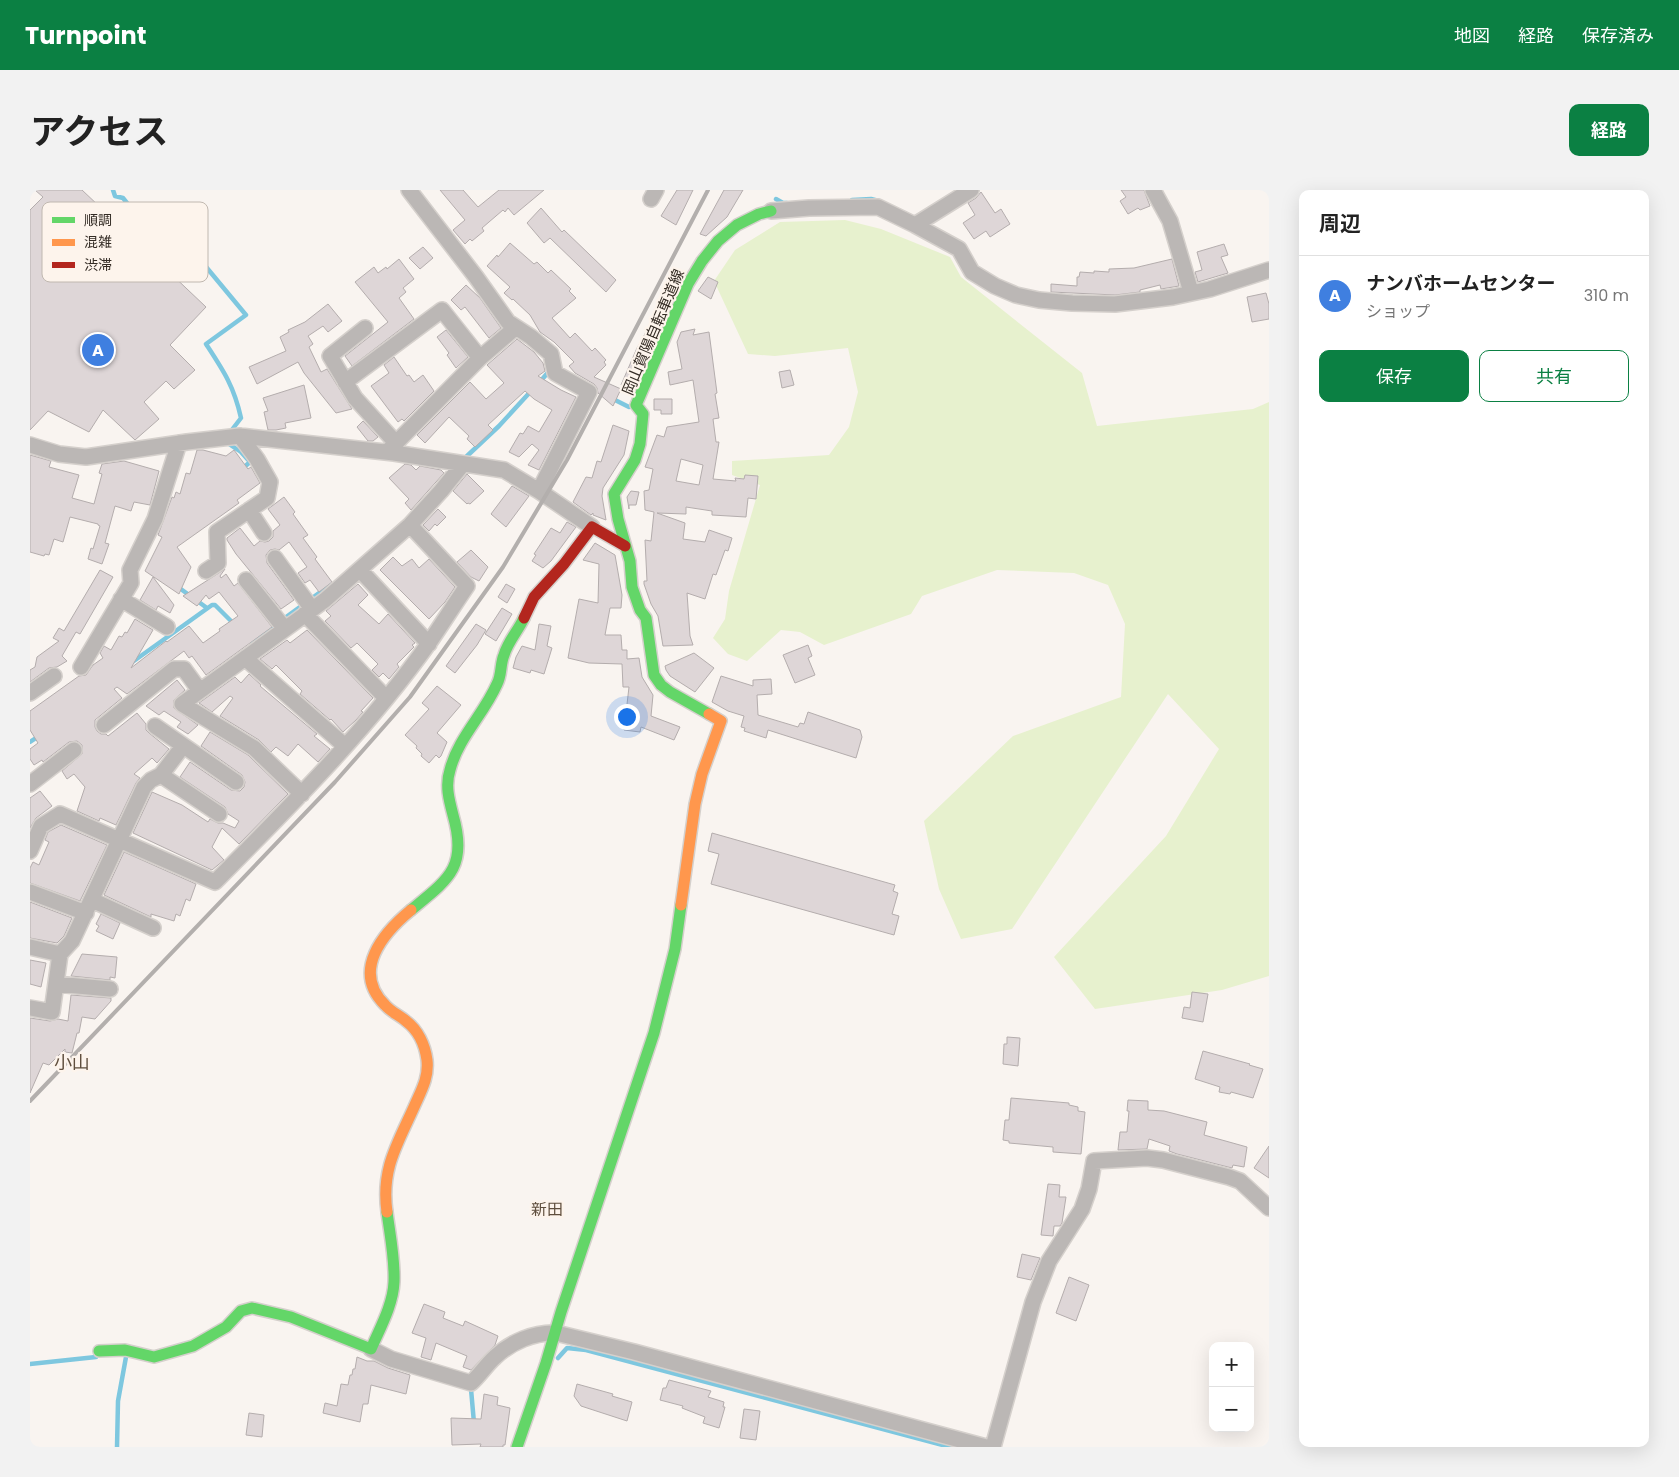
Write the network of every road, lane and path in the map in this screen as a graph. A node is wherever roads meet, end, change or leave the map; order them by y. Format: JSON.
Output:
{"nodes":[{"id":1,"x":409,"y":190,"type":"edge"},
{"id":2,"x":971,"y":190,"type":"edge"},
{"id":3,"x":1153,"y":190,"type":"edge"},
{"id":4,"x":771,"y":212,"type":"joint"},
{"id":5,"x":916,"y":225,"type":"junction"},
{"id":6,"x":1269,"y":270,"type":"edge"},
{"id":7,"x":1191,"y":292,"type":"junction"},
{"id":8,"x":365,"y":328,"type":"dead end"},
{"id":9,"x":513,"y":329,"type":"junction"},
{"id":10,"x":480,"y":358,"type":"junction"},
{"id":11,"x":345,"y":382,"type":"junction"},
{"id":12,"x":240,"y":436,"type":"junction"},
{"id":13,"x":179,"y":443,"type":"junction"},
{"id":14,"x":30,"y":444,"type":"edge"},
{"id":15,"x":391,"y":448,"type":"junction"},
{"id":16,"x":463,"y":464,"type":"junction"},
{"id":17,"x":539,"y":491,"type":"junction"},
{"id":18,"x":250,"y":510,"type":"junction"},
{"id":19,"x":410,"y":524,"type":"junction"},
{"id":20,"x":592,"y":527,"type":"junction"},
{"id":21,"x":264,"y":532,"type":"dead end"},
{"id":22,"x":625,"y":546,"type":"junction"},
{"id":23,"x":275,"y":558,"type":"dead end"},
{"id":24,"x":360,"y":570,"type":"junction"},
{"id":25,"x":206,"y":571,"type":"dead end"},
{"id":26,"x":246,"y":580,"type":"dead end"},
{"id":27,"x":121,"y":599,"type":"junction"},
{"id":28,"x":308,"y":607,"type":"junction"},
{"id":29,"x":281,"y":625,"type":"junction"},
{"id":30,"x":167,"y":627,"type":"dead end"},
{"id":31,"x":429,"y":644,"type":"junction"},
{"id":32,"x":245,"y":658,"type":"junction"},
{"id":33,"x":80,"y":667,"type":"dead end"},
{"id":34,"x":54,"y":676,"type":"dead end"},
{"id":35,"x":200,"y":691,"type":"junction"},
{"id":36,"x":30,"y":693,"type":"edge"},
{"id":37,"x":386,"y":698,"type":"junction"},
{"id":38,"x":104,"y":725,"type":"dead end"},
{"id":39,"x":155,"y":726,"type":"dead end"},
{"id":40,"x":183,"y":746,"type":"junction"},
{"id":41,"x":345,"y":746,"type":"junction"},
{"id":42,"x":74,"y":750,"type":"dead end"},
{"id":43,"x":161,"y":775,"type":"junction"},
{"id":44,"x":236,"y":782,"type":"dead end"},
{"id":45,"x":30,"y":784,"type":"edge"},
{"id":46,"x":302,"y":794,"type":"junction"},
{"id":47,"x":219,"y":814,"type":"dead end"},
{"id":48,"x":120,"y":840,"type":"junction"},
{"id":49,"x":30,"y":851,"type":"edge"},
{"id":50,"x":30,"y":892,"type":"edge"},
{"id":51,"x":89,"y":907,"type":"junction"},
{"id":52,"x":153,"y":928,"type":"dead end"},
{"id":53,"x":30,"y":947,"type":"edge"},
{"id":54,"x":60,"y":954,"type":"junction"},
{"id":55,"x":56,"y":984,"type":"junction"},
{"id":56,"x":110,"y":989,"type":"dead end"},
{"id":57,"x":30,"y":1008,"type":"edge"},
{"id":58,"x":1269,"y":1208,"type":"edge"},
{"id":59,"x":556,"y":1333,"type":"junction"},
{"id":60,"x":371,"y":1349,"type":"junction"},
{"id":61,"x":99,"y":1351,"type":"dead end"},
{"id":62,"x":517,"y":1447,"type":"edge"},
{"id":63,"x":986,"y":1447,"type":"edge"},
{"id":64,"x":993,"y":1447,"type":"edge"}],
"edges":[{"from":1,"to":9,"type":"street"},
{"from":2,"to":5,"type":"street"},
{"from":3,"to":7,"type":"street"},
{"from":4,"to":5,"type":"street"},
{"from":4,"to":22,"type":"main road","name":"岡山賀陽自転車道線"},
{"from":5,"to":7,"type":"street"},
{"from":6,"to":7,"type":"street"},
{"from":8,"to":11,"type":"street"},
{"from":9,"to":10,"type":"street"},
{"from":9,"to":17,"type":"street"},
{"from":10,"to":11,"type":"street"},
{"from":10,"to":15,"type":"street"},
{"from":11,"to":15,"type":"street"},
{"from":12,"to":13,"type":"street"},
{"from":12,"to":15,"type":"street"},
{"from":12,"to":18,"type":"street"},
{"from":13,"to":14,"type":"street"},
{"from":13,"to":27,"type":"street"},
{"from":15,"to":16,"type":"street"},
{"from":16,"to":17,"type":"street"},
{"from":16,"to":19,"type":"street"},
{"from":17,"to":20,"type":"street"},
{"from":18,"to":21,"type":"street"},
{"from":18,"to":25,"type":"street"},
{"from":19,"to":24,"type":"street"},
{"from":19,"to":31,"type":"street"},
{"from":20,"to":22,"type":"main road"},
{"from":20,"to":60,"type":"main road"},
{"from":22,"to":59,"type":"main road"},
{"from":23,"to":28,"type":"street"},
{"from":24,"to":28,"type":"street"},
{"from":24,"to":31,"type":"street"},
{"from":26,"to":29,"type":"street"},
{"from":27,"to":30,"type":"street"},
{"from":27,"to":33,"type":"street"},
{"from":28,"to":29,"type":"street"},
{"from":28,"to":37,"type":"street"},
{"from":29,"to":32,"type":"street"},
{"from":31,"to":37,"type":"street"},
{"from":32,"to":35,"type":"street"},
{"from":32,"to":41,"type":"street"},
{"from":34,"to":36,"type":"street"},
{"from":35,"to":38,"type":"street"},
{"from":35,"to":46,"type":"street"},
{"from":37,"to":41,"type":"street"},
{"from":39,"to":40,"type":"street"},
{"from":40,"to":43,"type":"street"},
{"from":40,"to":44,"type":"street"},
{"from":41,"to":46,"type":"street"},
{"from":42,"to":45,"type":"street"},
{"from":43,"to":47,"type":"street"},
{"from":43,"to":48,"type":"street"},
{"from":46,"to":48,"type":"street"},
{"from":48,"to":49,"type":"street"},
{"from":48,"to":51,"type":"street"},
{"from":50,"to":51,"type":"street"},
{"from":51,"to":52,"type":"street"},
{"from":51,"to":54,"type":"street"},
{"from":53,"to":54,"type":"street"},
{"from":54,"to":55,"type":"street"},
{"from":55,"to":56,"type":"street"},
{"from":55,"to":57,"type":"street"},
{"from":58,"to":64,"type":"street"},
{"from":59,"to":60,"type":"street"},
{"from":59,"to":62,"type":"main road"},
{"from":59,"to":63,"type":"street"},
{"from":60,"to":61,"type":"main road"}]}
